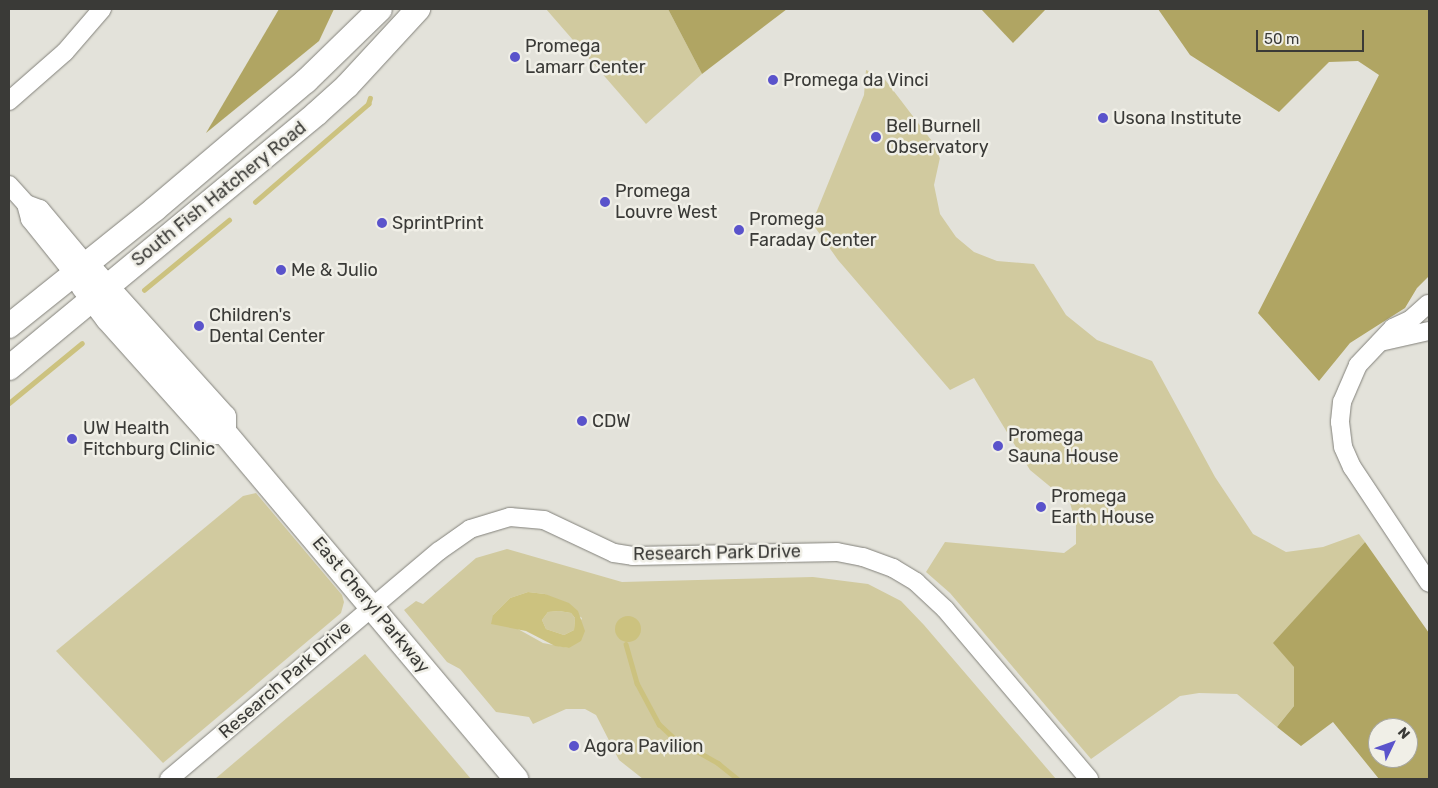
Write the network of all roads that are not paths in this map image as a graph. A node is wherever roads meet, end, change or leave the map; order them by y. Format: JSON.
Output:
{"nodes":[{"id":1,"x":102,"y":9,"type":"edge"},
{"id":2,"x":380,"y":9,"type":"edge"},
{"id":3,"x":418,"y":9,"type":"edge"},
{"id":4,"x":9,"y":101,"type":"edge"},
{"id":5,"x":9,"y":185,"type":"edge"},
{"id":6,"x":80,"y":269,"type":"junction"},
{"id":7,"x":99,"y":293,"type":"junction"},
{"id":8,"x":1429,"y":307,"type":"edge"},
{"id":9,"x":9,"y":326,"type":"edge"},
{"id":10,"x":1429,"y":331,"type":"edge"},
{"id":11,"x":1379,"y":342,"type":"junction"},
{"id":12,"x":9,"y":368,"type":"edge"},
{"id":13,"x":1429,"y":583,"type":"edge"},
{"id":14,"x":372,"y":606,"type":"junction"},
{"id":15,"x":169,"y":779,"type":"edge"},
{"id":16,"x":516,"y":779,"type":"edge"},
{"id":17,"x":1088,"y":779,"type":"edge"}],
"edges":[{"from":1,"to":4,"type":"street"},
{"from":2,"to":6,"type":"main road","name":"South Fish Hatchery Road"},
{"from":3,"to":7,"type":"main road","name":"South Fish Hatchery Road"},
{"from":5,"to":6,"type":"street"},
{"from":6,"to":7,"type":"main road","name":"East Cheryl Parkway"},
{"from":6,"to":9,"type":"main road","name":"South Fish Hatchery Road"},
{"from":7,"to":12,"type":"main road","name":"South Fish Hatchery Road"},
{"from":7,"to":14,"type":"main road","name":"East Cheryl Parkway"},
{"from":8,"to":11,"type":"street"},
{"from":10,"to":11,"type":"street"},
{"from":11,"to":13,"type":"street"},
{"from":14,"to":15,"type":"street","name":"Research Park Drive"},
{"from":14,"to":16,"type":"main road","name":"East Cheryl Parkway"},
{"from":14,"to":17,"type":"street","name":"Research Park Drive"}]}
